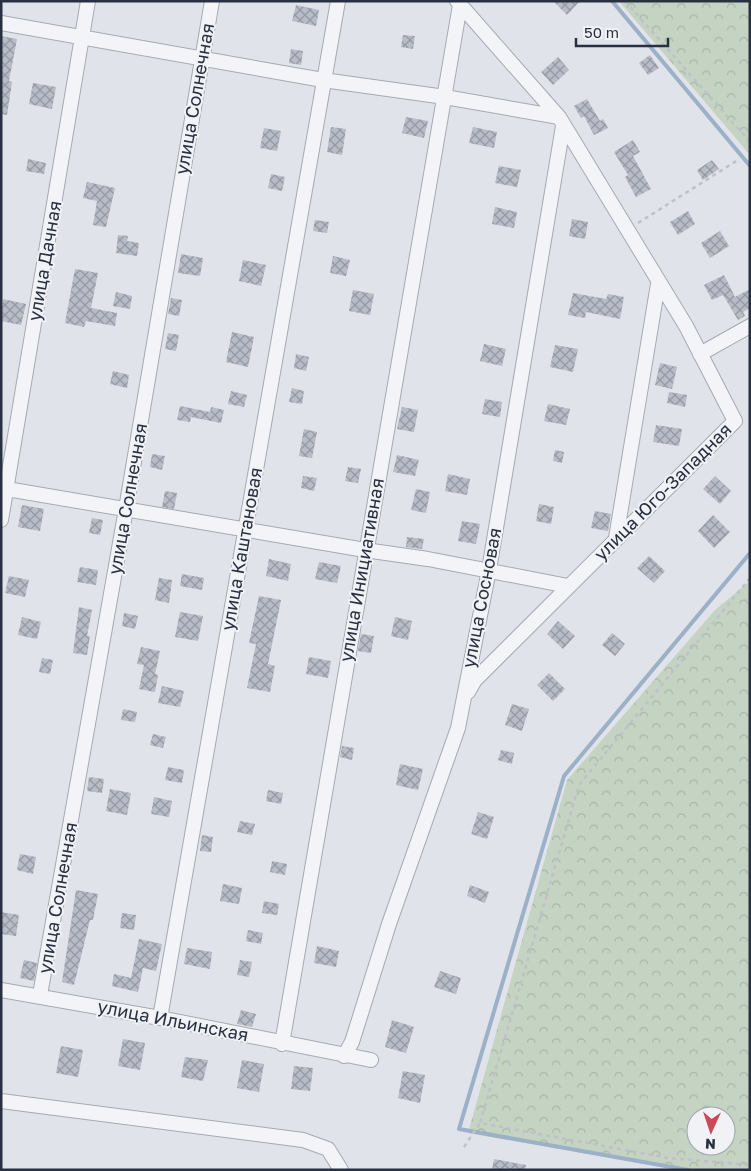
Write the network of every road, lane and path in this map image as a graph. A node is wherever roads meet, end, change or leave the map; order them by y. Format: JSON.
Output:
{"nodes":[{"id":1,"x":88,"y":1,"type":"edge"},
{"id":2,"x":212,"y":1,"type":"edge"},
{"id":3,"x":338,"y":1,"type":"edge"},
{"id":4,"x":625,"y":1,"type":"edge"},
{"id":5,"x":459,"y":3,"type":"edge"},
{"id":6,"x":1,"y":23,"type":"edge"},
{"id":7,"x":83,"y":36,"type":"junction"},
{"id":8,"x":202,"y":58,"type":"junction"},
{"id":9,"x":323,"y":80,"type":"junction"},
{"id":10,"x":445,"y":97,"type":"junction"},
{"id":11,"x":561,"y":122,"type":"junction"},
{"id":12,"x":750,"y":142,"type":"edge"},
{"id":13,"x":738,"y":160,"type":"dead end"},
{"id":14,"x":629,"y":229,"type":"junction"},
{"id":15,"x":658,"y":284,"type":"junction"},
{"id":16,"x":750,"y":326,"type":"edge"},
{"id":17,"x":700,"y":354,"type":"junction"},
{"id":18,"x":4,"y":488,"type":"edge"},
{"id":19,"x":126,"y":509,"type":"junction"},
{"id":20,"x":1,"y":520,"type":"edge"},
{"id":21,"x":245,"y":530,"type":"junction"},
{"id":22,"x":616,"y":538,"type":"junction"},
{"id":23,"x":366,"y":550,"type":"junction"},
{"id":24,"x":489,"y":570,"type":"junction"},
{"id":25,"x":750,"y":578,"type":"edge"},
{"id":26,"x":568,"y":586,"type":"junction"},
{"id":27,"x":462,"y":702,"type":"junction"},
{"id":28,"x":1,"y":990,"type":"edge"},
{"id":29,"x":40,"y":995,"type":"junction"},
{"id":30,"x":160,"y":1018,"type":"junction"},
{"id":31,"x":282,"y":1044,"type":"junction"},
{"id":32,"x":344,"y":1056,"type":"junction"},
{"id":33,"x":371,"y":1060,"type":"dead end"},
{"id":34,"x":1,"y":1101,"type":"edge"},
{"id":35,"x":480,"y":1122,"type":"junction"},
{"id":36,"x":464,"y":1147,"type":"dead end"},
{"id":37,"x":750,"y":1165,"type":"edge"},
{"id":38,"x":341,"y":1170,"type":"edge"}],
"edges":[{"from":1,"to":7,"type":"street","name":"улица Дачная"},
{"from":2,"to":8,"type":"street","name":"улица Солнечная"},
{"from":3,"to":9,"type":"street","name":"улица Каштановая"},
{"from":4,"to":12,"type":"path"},
{"from":5,"to":10,"type":"street","name":"улица Инициативная"},
{"from":5,"to":11,"type":"street"},
{"from":6,"to":7,"type":"street"},
{"from":7,"to":8,"type":"street"},
{"from":7,"to":18,"type":"street","name":"улица Дачная"},
{"from":8,"to":9,"type":"street"},
{"from":8,"to":19,"type":"street","name":"улица Солнечная"},
{"from":9,"to":10,"type":"street"},
{"from":9,"to":21,"type":"street","name":"улица Каштановая"},
{"from":10,"to":11,"type":"street"},
{"from":10,"to":23,"type":"street","name":"улица Инициативная"},
{"from":11,"to":14,"type":"street","name":"улица Юго-Западная"},
{"from":11,"to":24,"type":"street","name":"улица Сосновая"},
{"from":13,"to":14,"type":"path"},
{"from":14,"to":15,"type":"street","name":"улица Юго-Западная"},
{"from":15,"to":17,"type":"street","name":"улица Юго-Западная"},
{"from":15,"to":22,"type":"street"},
{"from":16,"to":17,"type":"street"},
{"from":17,"to":22,"type":"street","name":"улица Юго-Западная"},
{"from":18,"to":19,"type":"street"},
{"from":18,"to":20,"type":"street","name":"улица Дачная"},
{"from":19,"to":21,"type":"street"},
{"from":19,"to":29,"type":"street","name":"улица Солнечная"},
{"from":21,"to":23,"type":"street"},
{"from":21,"to":30,"type":"street","name":"улица Каштановая"},
{"from":22,"to":26,"type":"street","name":"улица Юго-Западная"},
{"from":23,"to":24,"type":"street"},
{"from":23,"to":31,"type":"street","name":"улица Инициативная"},
{"from":24,"to":26,"type":"street"},
{"from":24,"to":27,"type":"street","name":"улица Сосновая"},
{"from":25,"to":35,"type":"path"},
{"from":26,"to":27,"type":"street","name":"улица Юго-Западная"},
{"from":27,"to":32,"type":"street","name":"улица Сосновая"},
{"from":28,"to":29,"type":"street","name":"улица Ильинская"},
{"from":29,"to":30,"type":"street","name":"улица Ильинская"},
{"from":30,"to":31,"type":"street","name":"улица Ильинская"},
{"from":31,"to":32,"type":"street","name":"улица Ильинская"},
{"from":32,"to":33,"type":"street","name":"улица Ильинская"},
{"from":34,"to":38,"type":"street"},
{"from":35,"to":36,"type":"path"},
{"from":35,"to":37,"type":"path"}]}
